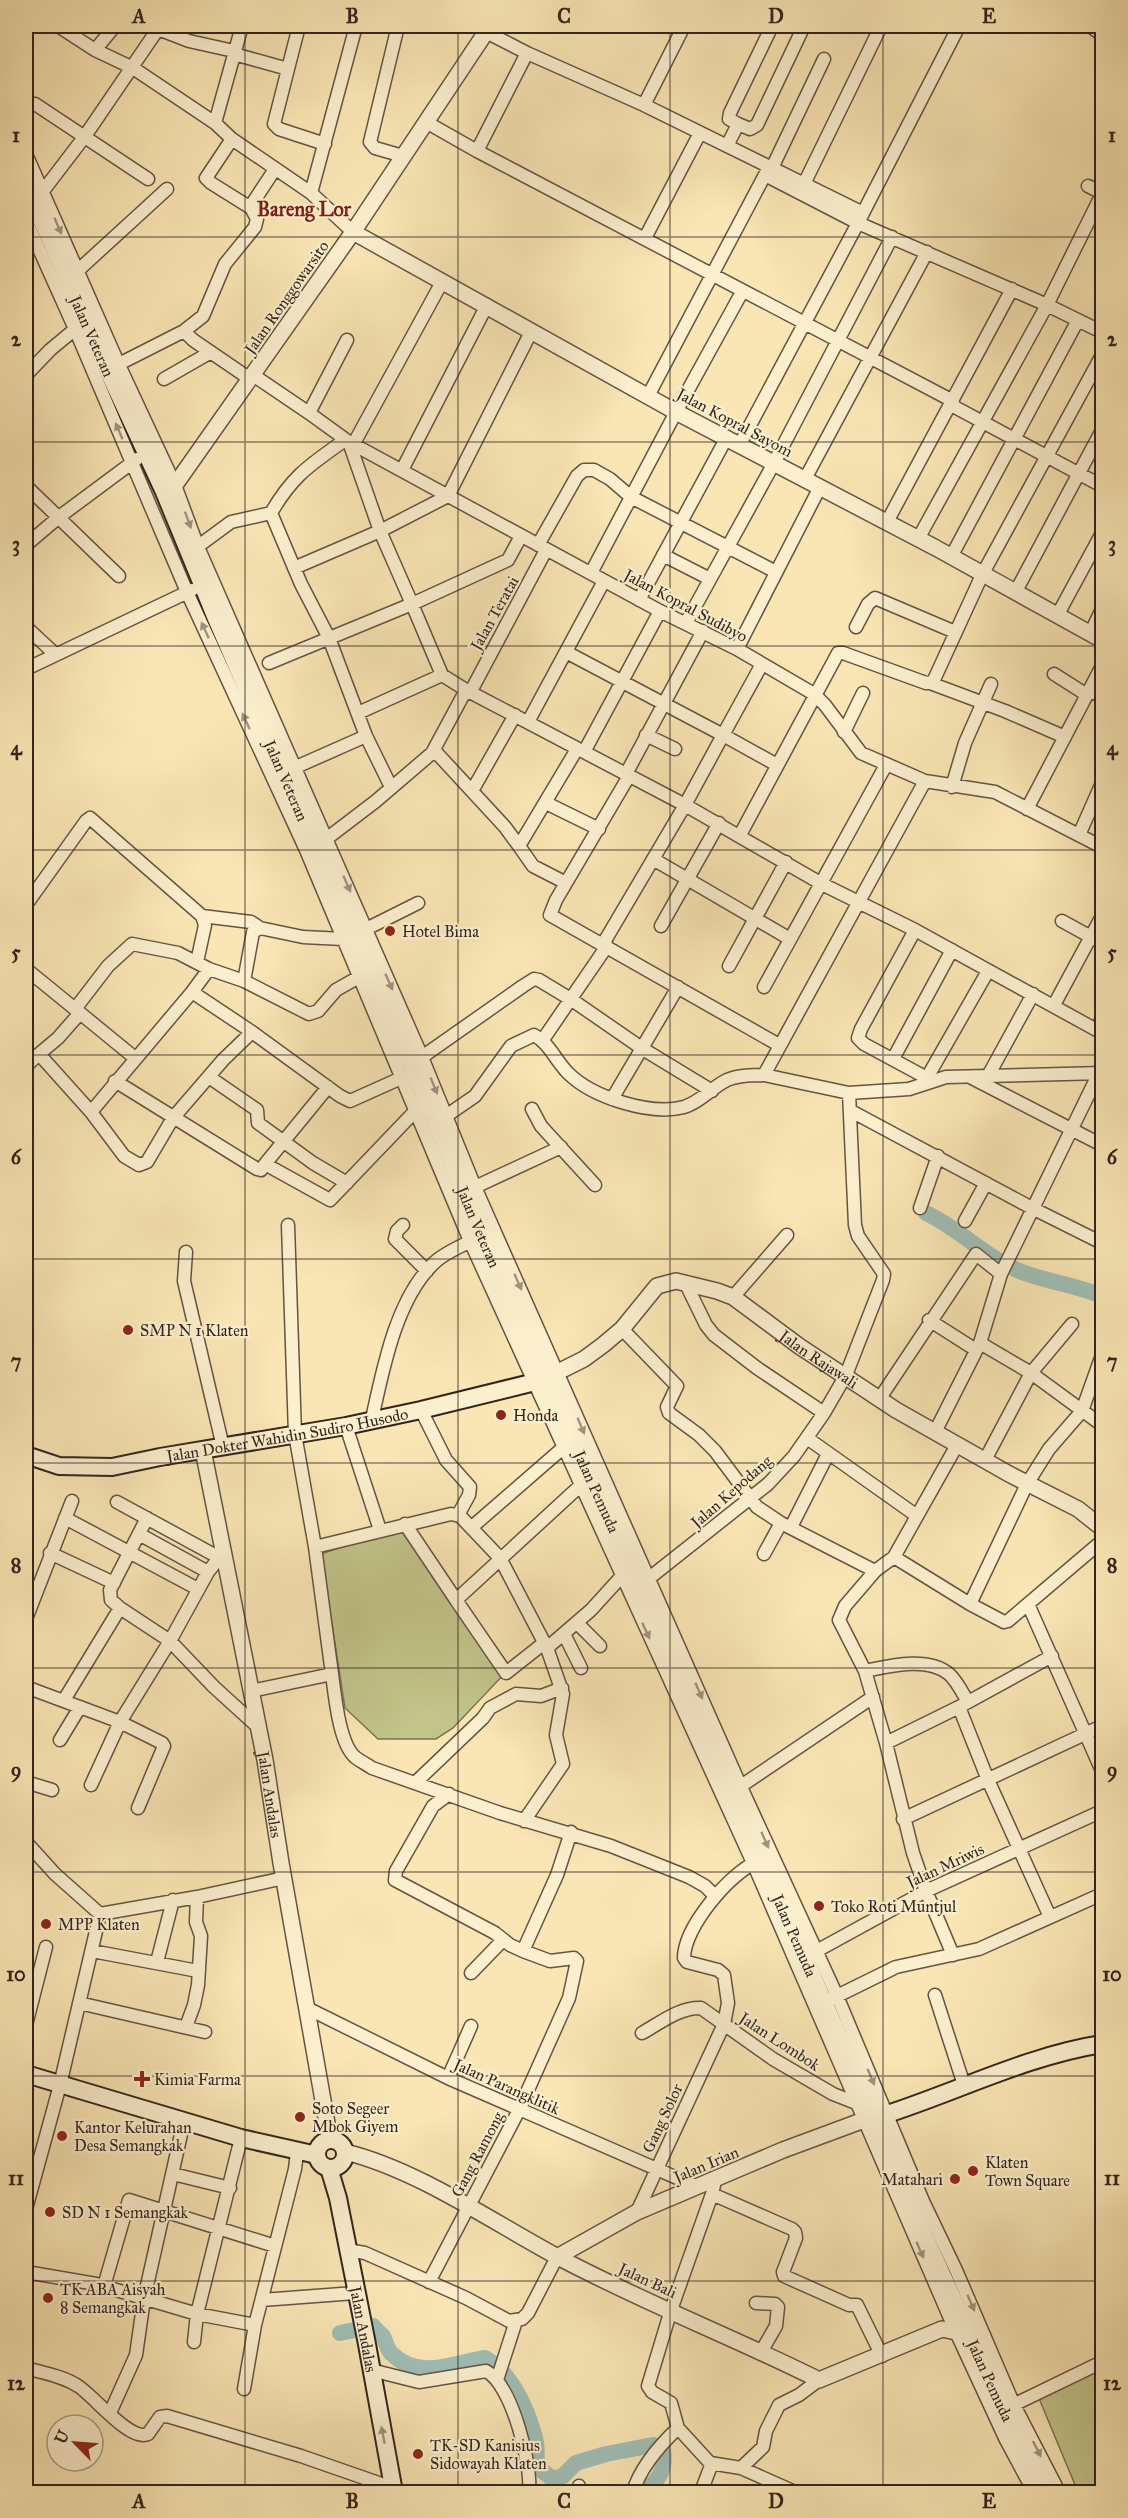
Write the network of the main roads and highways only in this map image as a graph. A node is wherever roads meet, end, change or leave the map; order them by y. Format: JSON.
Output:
{"nodes":[{"id":1,"x":1096,"y":26,"type":"edge"},
{"id":2,"x":1102,"y":30,"type":"edge"},
{"id":3,"x":33,"y":191,"type":"edge"},
{"id":4,"x":34,"y":231,"type":"edge"},
{"id":5,"x":547,"y":1377,"type":"junction"},
{"id":6,"x":26,"y":1455,"type":"edge"},
{"id":7,"x":1102,"y":2043,"type":"edge"},
{"id":8,"x":26,"y":2074,"type":"edge"},
{"id":9,"x":875,"y":2117,"type":"junction"},
{"id":10,"x":317,"y":2155,"type":"junction"},
{"id":11,"x":329,"y":2168,"type":"junction"},
{"id":12,"x":393,"y":2490,"type":"edge"},
{"id":13,"x":1047,"y":2493,"type":"edge"}],
"edges":[{"from":1,"to":2,"type":"highway"},
{"from":3,"to":4,"type":"main road","name":"Jalan Veteran"},
{"from":4,"to":5,"type":"main road","name":"Jalan Veteran"},
{"from":5,"to":6,"type":"main road","name":"Jalan Dokter Wahidin Sudiro Husodo"},
{"from":5,"to":9,"type":"main road","name":"Jalan Pemuda","one_way":true},
{"from":7,"to":9,"type":"main road"},
{"from":8,"to":10,"type":"main road"},
{"from":9,"to":13,"type":"main road","name":"Jalan Pemuda","one_way":true},
{"from":10,"to":11,"type":"main road"},
{"from":10,"to":11,"type":"main road"},
{"from":12,"to":11,"type":"main road","name":"Jalan Andalas","one_way":true}]}
